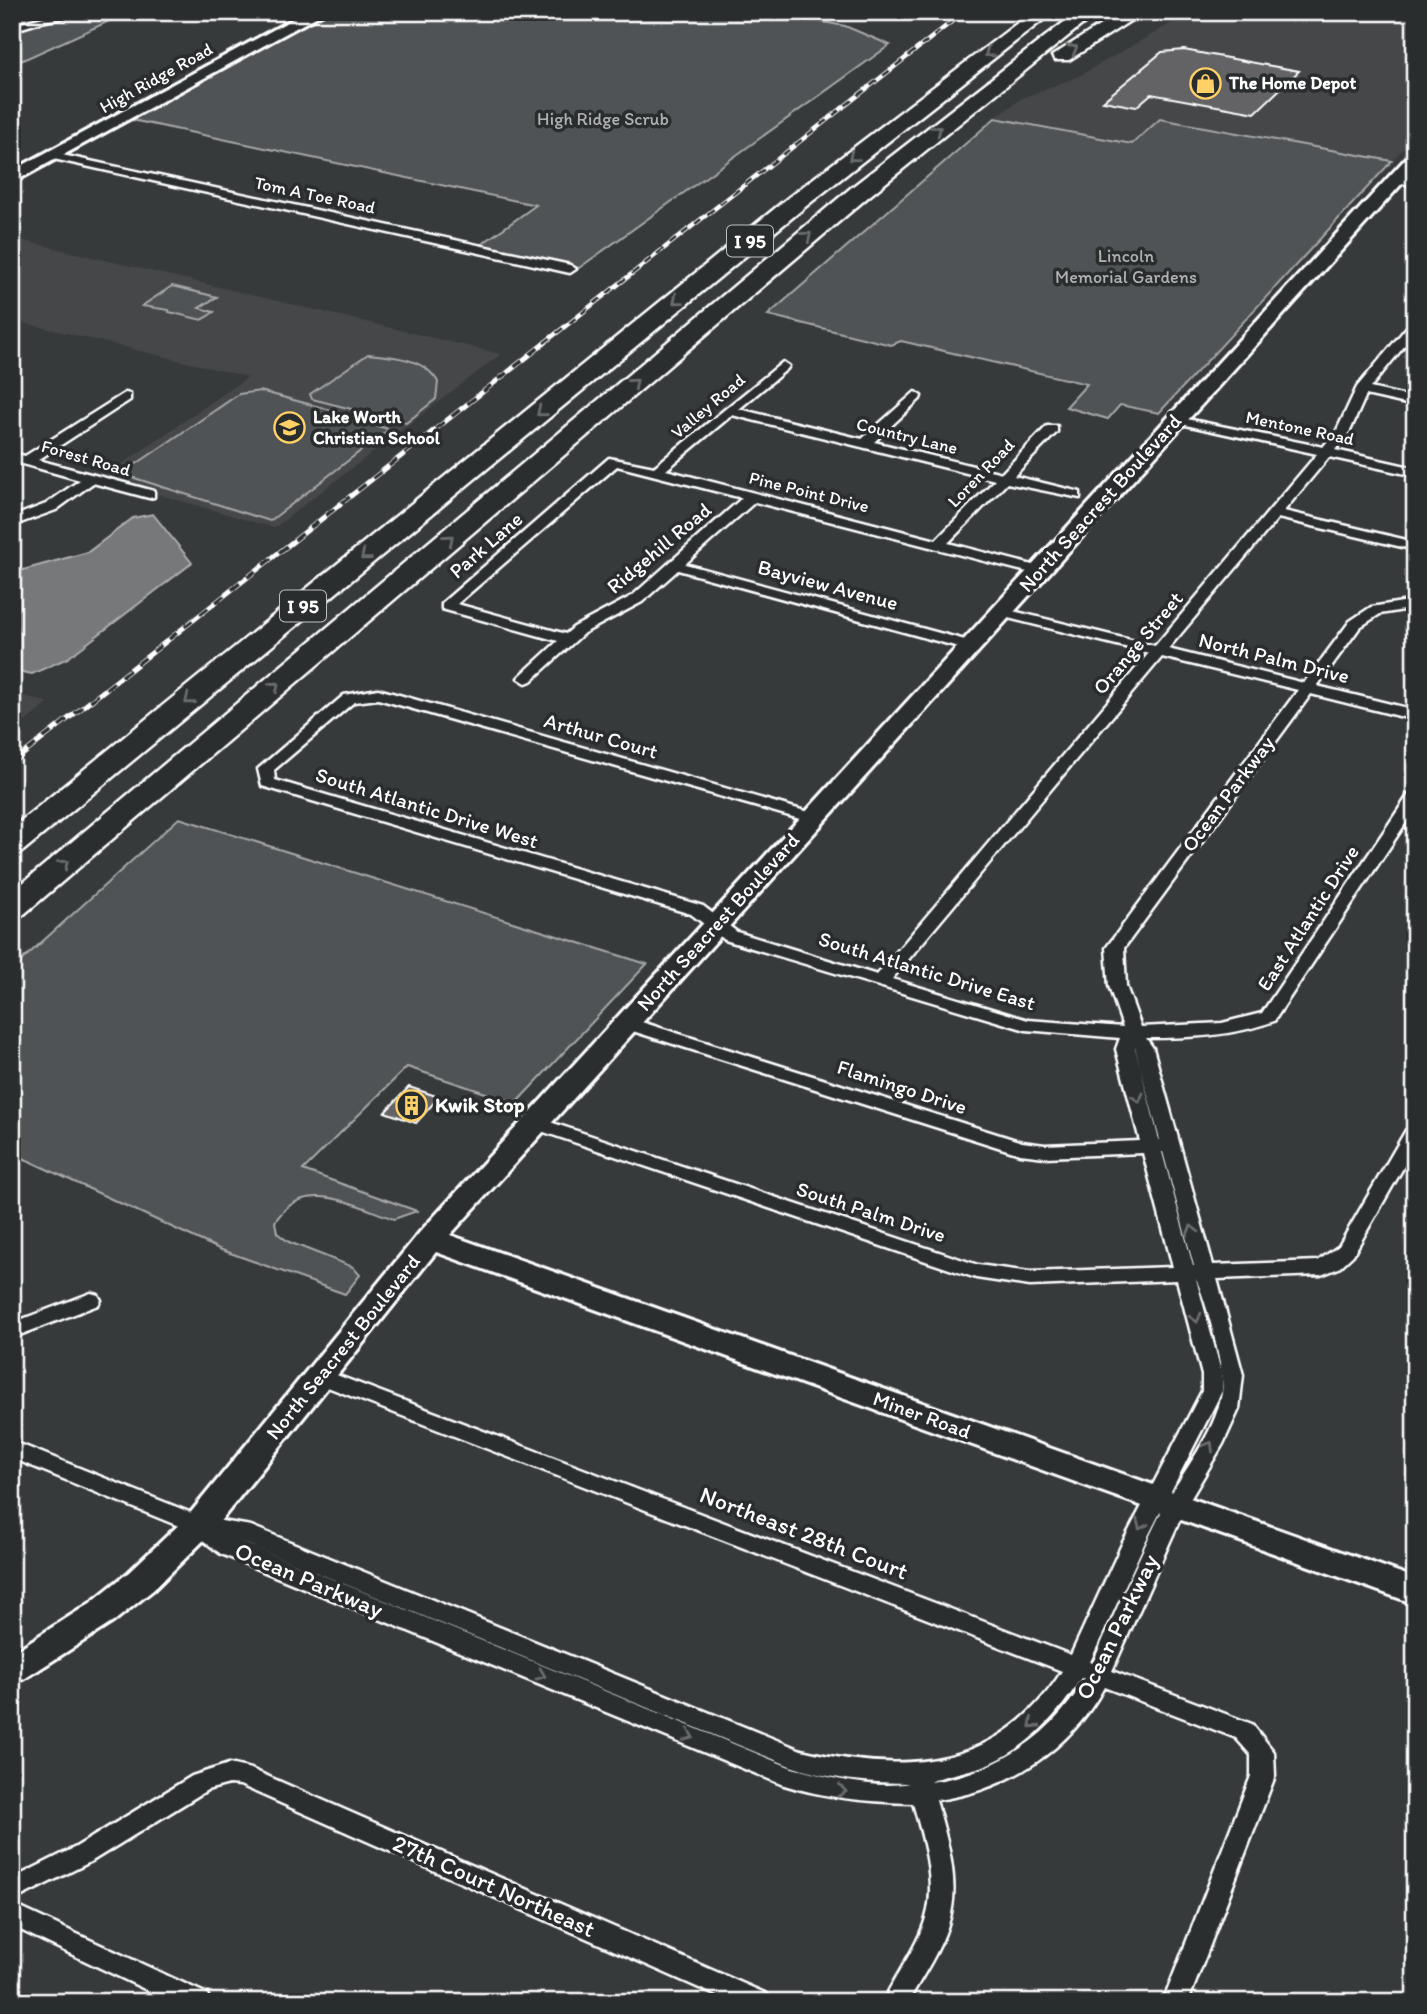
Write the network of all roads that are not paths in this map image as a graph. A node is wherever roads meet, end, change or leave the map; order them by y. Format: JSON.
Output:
{"nodes":[{"id":1,"x":85,"y":12,"type":"edge"},
{"id":2,"x":318,"y":12,"type":"edge"},
{"id":3,"x":1012,"y":12,"type":"edge"},
{"id":4,"x":1044,"y":12,"type":"edge"},
{"id":5,"x":1089,"y":12,"type":"edge"},
{"id":6,"x":1135,"y":12,"type":"edge"},
{"id":7,"x":12,"y":28,"type":"edge"},
{"id":8,"x":971,"y":104,"type":"junction"},
{"id":9,"x":907,"y":114,"type":"junction"},
{"id":10,"x":52,"y":156,"type":"junction"},
{"id":11,"x":1415,"y":159,"type":"edge"},
{"id":12,"x":12,"y":178,"type":"edge"},
{"id":13,"x":1406,"y":181,"type":"edge"},
{"id":14,"x":569,"y":269,"type":"dead end"},
{"id":15,"x":1415,"y":325,"type":"edge"},
{"id":16,"x":1410,"y":339,"type":"edge"},
{"id":17,"x":783,"y":366,"type":"dead end"},
{"id":18,"x":1362,"y":390,"type":"junction"},
{"id":19,"x":915,"y":396,"type":"dead end"},
{"id":20,"x":125,"y":397,"type":"dead end"},
{"id":21,"x":1415,"y":402,"type":"edge"},
{"id":22,"x":730,"y":411,"type":"junction"},
{"id":23,"x":1177,"y":419,"type":"junction"},
{"id":24,"x":1052,"y":429,"type":"dead end"},
{"id":25,"x":865,"y":443,"type":"junction"},
{"id":26,"x":1326,"y":452,"type":"junction"},
{"id":27,"x":19,"y":459,"type":"edge"},
{"id":28,"x":614,"y":461,"type":"joint"},
{"id":29,"x":656,"y":472,"type":"junction"},
{"id":30,"x":1415,"y":472,"type":"edge"},
{"id":31,"x":1004,"y":477,"type":"junction"},
{"id":32,"x":90,"y":479,"type":"junction"},
{"id":33,"x":149,"y":495,"type":"dead end"},
{"id":34,"x":1075,"y":495,"type":"dead end"},
{"id":35,"x":751,"y":498,"type":"junction"},
{"id":36,"x":1274,"y":513,"type":"junction"},
{"id":37,"x":12,"y":522,"type":"edge"},
{"id":38,"x":942,"y":542,"type":"junction"},
{"id":39,"x":1415,"y":546,"type":"edge"},
{"id":40,"x":674,"y":565,"type":"junction"},
{"id":41,"x":1042,"y":568,"type":"junction"},
{"id":42,"x":1415,"y":604,"type":"edge"},
{"id":43,"x":1002,"y":612,"type":"junction"},
{"id":44,"x":568,"y":639,"type":"junction"},
{"id":45,"x":971,"y":646,"type":"junction"},
{"id":46,"x":1159,"y":651,"type":"junction"},
{"id":47,"x":526,"y":678,"type":"dead end"},
{"id":48,"x":1307,"y":688,"type":"junction"},
{"id":49,"x":378,"y":694,"type":"joint"},
{"id":50,"x":1415,"y":715,"type":"edge"},
{"id":51,"x":1415,"y":797,"type":"edge"},
{"id":52,"x":813,"y":818,"type":"junction"},
{"id":53,"x":12,"y":844,"type":"edge"},
{"id":54,"x":12,"y":908,"type":"edge"},
{"id":55,"x":717,"y":924,"type":"junction"},
{"id":56,"x":881,"y":981,"type":"junction"},
{"id":57,"x":626,"y":1023,"type":"junction"},
{"id":58,"x":1131,"y":1032,"type":"junction"},
{"id":59,"x":535,"y":1123,"type":"junction"},
{"id":60,"x":1415,"y":1130,"type":"edge"},
{"id":61,"x":1161,"y":1147,"type":"junction"},
{"id":62,"x":430,"y":1239,"type":"junction"},
{"id":63,"x":1194,"y":1274,"type":"junction"},
{"id":64,"x":91,"y":1300,"type":"dead end"},
{"id":65,"x":12,"y":1331,"type":"edge"},
{"id":66,"x":320,"y":1376,"type":"junction"},
{"id":67,"x":12,"y":1449,"type":"edge"},
{"id":68,"x":1164,"y":1502,"type":"junction"},
{"id":69,"x":199,"y":1525,"type":"junction"},
{"id":70,"x":1415,"y":1591,"type":"edge"},
{"id":71,"x":1076,"y":1666,"type":"junction"},
{"id":72,"x":12,"y":1670,"type":"edge"},
{"id":73,"x":1098,"y":1674,"type":"junction"},
{"id":74,"x":920,"y":1784,"type":"junction"},
{"id":75,"x":12,"y":1891,"type":"edge"},
{"id":76,"x":12,"y":1914,"type":"edge"},
{"id":77,"x":198,"y":2002,"type":"edge"},
{"id":78,"x":758,"y":2002,"type":"edge"},
{"id":79,"x":895,"y":2002,"type":"edge"},
{"id":80,"x":1175,"y":2002,"type":"edge"}],
"edges":[{"from":1,"to":7,"type":"street"},
{"from":2,"to":10,"type":"street","name":"High Ridge Road"},
{"from":3,"to":9,"type":"highway"},
{"from":4,"to":9,"type":"highway","number":"I 95","one_way":true},
{"from":5,"to":8,"type":"highway","number":"I 95"},
{"from":8,"to":6,"type":"highway","one_way":true},
{"from":54,"to":8,"type":"highway","number":"I 95","one_way":true},
{"from":9,"to":53,"type":"highway","number":"I 95","one_way":true},
{"from":10,"to":12,"type":"street","name":"High Ridge Road"},
{"from":10,"to":14,"type":"street","name":"Tom A Toe Road"},
{"from":11,"to":13,"type":"street","name":"North Seacrest Boulevard"},
{"from":13,"to":23,"type":"street","name":"North Seacrest Boulevard"},
{"from":15,"to":16,"type":"street","name":"Orange Street"},
{"from":16,"to":18,"type":"street","name":"Orange Street"},
{"from":17,"to":22,"type":"street","name":"Valley Road"},
{"from":18,"to":21,"type":"street"},
{"from":18,"to":26,"type":"street","name":"Orange Street"},
{"from":19,"to":25,"type":"street"},
{"from":20,"to":27,"type":"street"},
{"from":22,"to":25,"type":"street","name":"Country Lane"},
{"from":22,"to":29,"type":"street","name":"Valley Road"},
{"from":23,"to":26,"type":"street","name":"Mentone Road"},
{"from":23,"to":41,"type":"street","name":"North Seacrest Boulevard"},
{"from":24,"to":31,"type":"street","name":"Loren Road"},
{"from":25,"to":31,"type":"street","name":"Country Lane"},
{"from":26,"to":30,"type":"street","name":"Mentone Road"},
{"from":26,"to":36,"type":"street","name":"Orange Street"},
{"from":27,"to":32,"type":"street","name":"Forest Road"},
{"from":28,"to":29,"type":"street","name":"Pine Point Drive"},
{"from":28,"to":44,"type":"street","name":"Park Lane"},
{"from":29,"to":35,"type":"street","name":"Pine Point Drive"},
{"from":31,"to":34,"type":"street","name":"Country Lane"},
{"from":31,"to":38,"type":"street","name":"Loren Road"},
{"from":32,"to":33,"type":"street","name":"Forest Road"},
{"from":32,"to":37,"type":"street"},
{"from":35,"to":38,"type":"street","name":"Pine Point Drive"},
{"from":35,"to":40,"type":"street","name":"Ridgehill Road"},
{"from":36,"to":39,"type":"street"},
{"from":36,"to":46,"type":"street","name":"Orange Street"},
{"from":38,"to":41,"type":"street","name":"Pine Point Drive"},
{"from":40,"to":44,"type":"street","name":"Ridgehill Road"},
{"from":40,"to":45,"type":"street","name":"Bayview Avenue"},
{"from":41,"to":43,"type":"street","name":"North Seacrest Boulevard"},
{"from":42,"to":48,"type":"street","name":"Ocean Parkway"},
{"from":43,"to":45,"type":"street","name":"North Seacrest Boulevard"},
{"from":43,"to":46,"type":"street","name":"North Palm Drive"},
{"from":44,"to":47,"type":"street","name":"Ridgehill Road"},
{"from":45,"to":52,"type":"street","name":"North Seacrest Boulevard"},
{"from":46,"to":48,"type":"street","name":"North Palm Drive"},
{"from":46,"to":56,"type":"street","name":"Orange Street"},
{"from":48,"to":50,"type":"street","name":"North Palm Drive"},
{"from":48,"to":58,"type":"street","name":"Ocean Parkway"},
{"from":49,"to":52,"type":"street","name":"Arthur Court"},
{"from":49,"to":55,"type":"street","name":"South Atlantic Drive West"},
{"from":51,"to":58,"type":"street","name":"East Atlantic Drive"},
{"from":52,"to":55,"type":"street","name":"North Seacrest Boulevard"},
{"from":55,"to":56,"type":"street","name":"South Atlantic Drive East"},
{"from":55,"to":57,"type":"street","name":"North Seacrest Boulevard"},
{"from":56,"to":58,"type":"street","name":"South Atlantic Drive East"},
{"from":57,"to":59,"type":"street","name":"North Seacrest Boulevard"},
{"from":57,"to":61,"type":"street","name":"Flamingo Drive"},
{"from":58,"to":61,"type":"street","name":"Ocean Parkway"},
{"from":59,"to":62,"type":"street","name":"North Seacrest Boulevard"},
{"from":59,"to":63,"type":"street","name":"South Palm Drive"},
{"from":60,"to":63,"type":"street","name":"South Palm Drive"},
{"from":61,"to":63,"type":"street","name":"Ocean Parkway"},
{"from":62,"to":66,"type":"street","name":"North Seacrest Boulevard"},
{"from":62,"to":68,"type":"street","name":"Miner Road"},
{"from":63,"to":68,"type":"street","name":"Ocean Parkway"},
{"from":64,"to":65,"type":"street"},
{"from":66,"to":69,"type":"street","name":"North Seacrest Boulevard"},
{"from":66,"to":71,"type":"street","name":"Northeast 28th Court"},
{"from":67,"to":69,"type":"street","name":"Ocean Parkway"},
{"from":68,"to":70,"type":"street","name":"Miner Road"},
{"from":68,"to":71,"type":"street","name":"Ocean Parkway","one_way":true},
{"from":68,"to":73,"type":"street","name":"Ocean Parkway"},
{"from":69,"to":72,"type":"street","name":"North Seacrest Boulevard"},
{"from":69,"to":74,"type":"street","name":"Ocean Parkway"},
{"from":71,"to":73,"type":"street","name":"Northeast 28th Court"},
{"from":71,"to":74,"type":"street","name":"Ocean Parkway","one_way":true},
{"from":73,"to":74,"type":"street","name":"Ocean Parkway"},
{"from":73,"to":80,"type":"street","name":"Northeast 28th Court"},
{"from":74,"to":79,"type":"street"},
{"from":75,"to":78,"type":"street","name":"27th Court Northeast"},
{"from":76,"to":77,"type":"street"}]}
